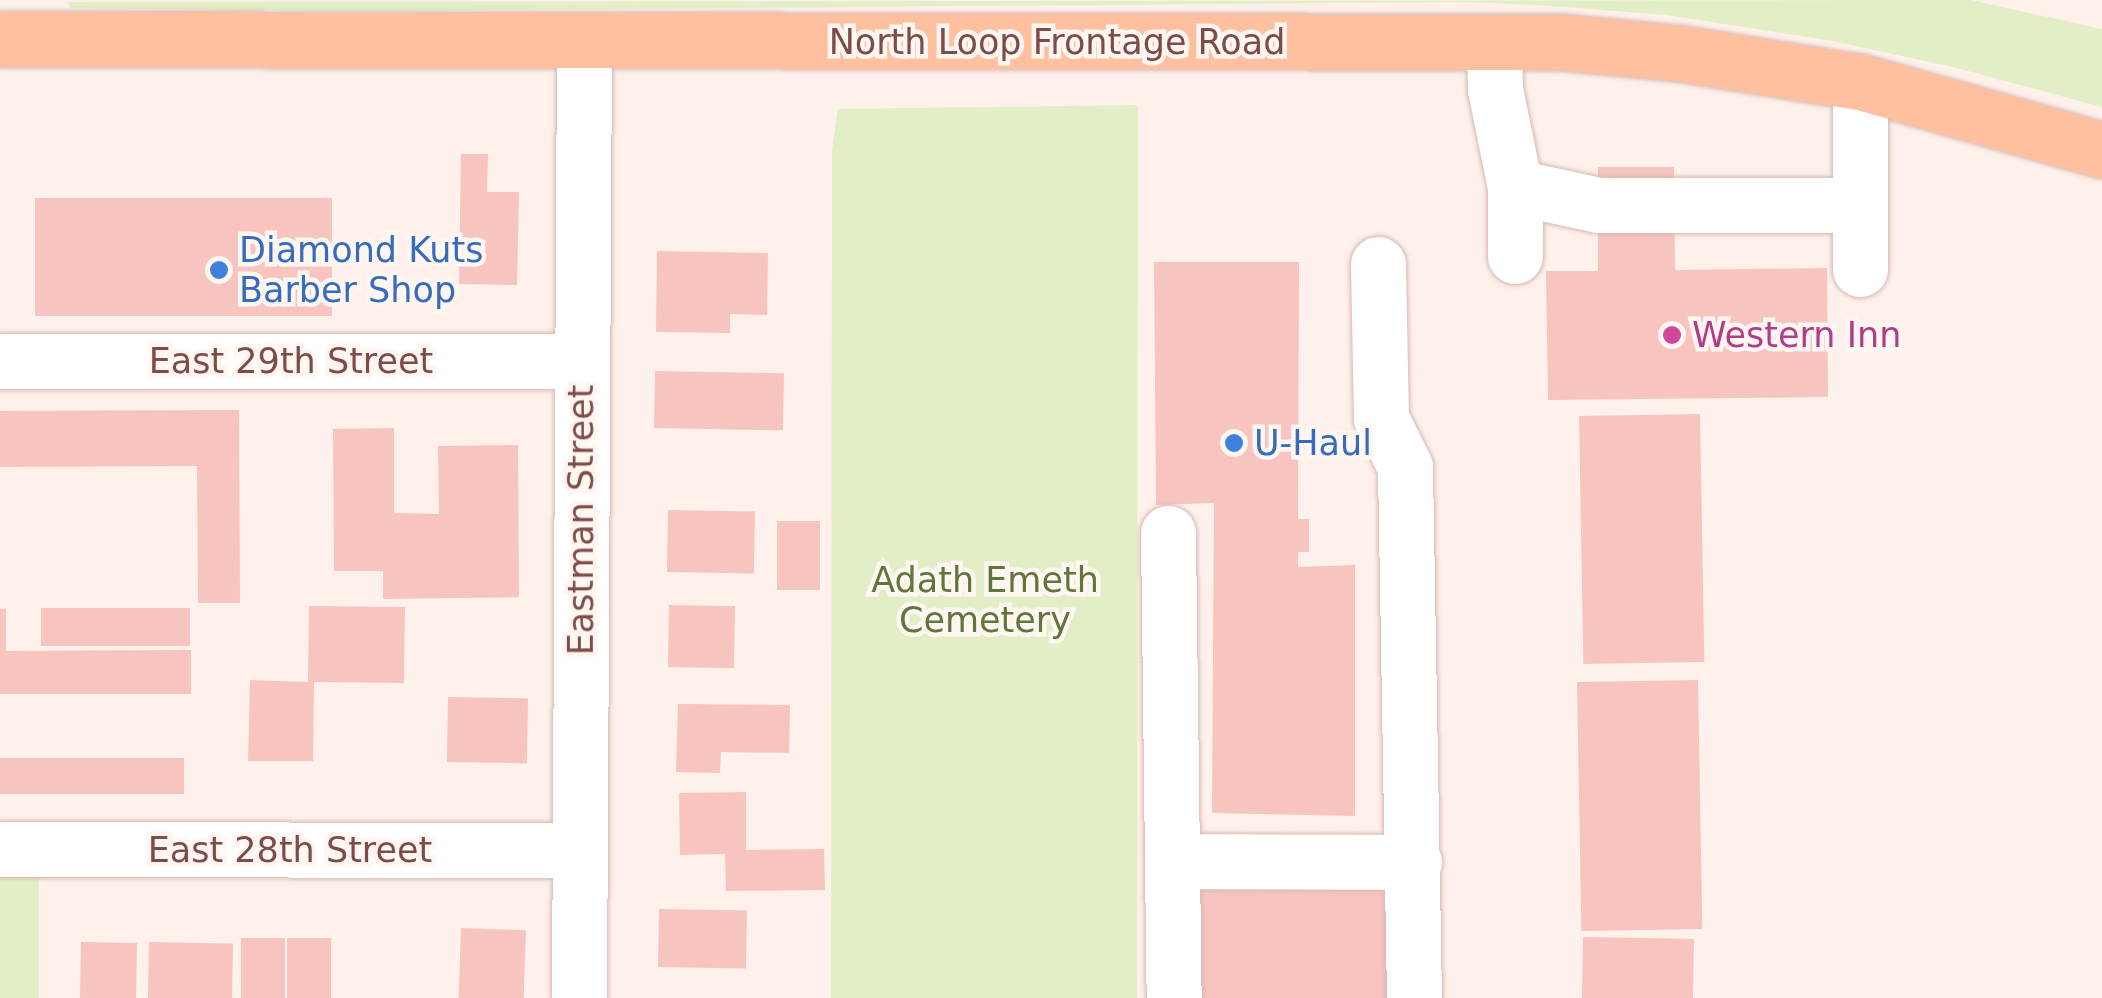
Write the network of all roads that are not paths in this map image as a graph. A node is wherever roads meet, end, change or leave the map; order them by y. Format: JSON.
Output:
{"nodes":[{"id":1,"x":0,"y":39,"type":"edge"},
{"id":2,"x":584,"y":41,"type":"junction"},
{"id":3,"x":1494,"y":42,"type":"junction"},
{"id":4,"x":1860,"y":82,"type":"junction"},
{"id":5,"x":2102,"y":150,"type":"edge"},
{"id":6,"x":1515,"y":187,"type":"junction"},
{"id":7,"x":1860,"y":205,"type":"junction"},
{"id":8,"x":1516,"y":256,"type":"dead end"},
{"id":9,"x":1378,"y":264,"type":"dead end"},
{"id":10,"x":1860,"y":270,"type":"dead end"},
{"id":11,"x":0,"y":361,"type":"edge"},
{"id":12,"x":582,"y":361,"type":"junction"},
{"id":13,"x":1168,"y":534,"type":"dead end"},
{"id":14,"x":0,"y":849,"type":"edge"},
{"id":15,"x":580,"y":850,"type":"junction"},
{"id":16,"x":1173,"y":860,"type":"junction"},
{"id":17,"x":1414,"y":862,"type":"junction"},
{"id":18,"x":578,"y":998,"type":"edge"},
{"id":19,"x":1174,"y":998,"type":"edge"},
{"id":20,"x":1414,"y":998,"type":"edge"}],
"edges":[{"from":1,"to":2,"type":"main road","name":"North Loop Frontage Road"},
{"from":2,"to":3,"type":"main road","name":"North Loop Frontage Road"},
{"from":2,"to":12,"type":"street","name":"Eastman Street"},
{"from":3,"to":4,"type":"main road","name":"North Loop Frontage Road"},
{"from":3,"to":6,"type":"street"},
{"from":4,"to":5,"type":"main road","name":"North Loop Frontage Road"},
{"from":4,"to":7,"type":"street"},
{"from":6,"to":7,"type":"street"},
{"from":6,"to":8,"type":"street"},
{"from":7,"to":10,"type":"street"},
{"from":9,"to":17,"type":"street"},
{"from":11,"to":12,"type":"street","name":"East 29th Street"},
{"from":12,"to":15,"type":"street","name":"Eastman Street"},
{"from":13,"to":16,"type":"street"},
{"from":14,"to":15,"type":"street","name":"East 28th Street"},
{"from":15,"to":18,"type":"street","name":"Eastman Street"},
{"from":16,"to":17,"type":"street"},
{"from":16,"to":19,"type":"street"},
{"from":17,"to":20,"type":"street"}]}
